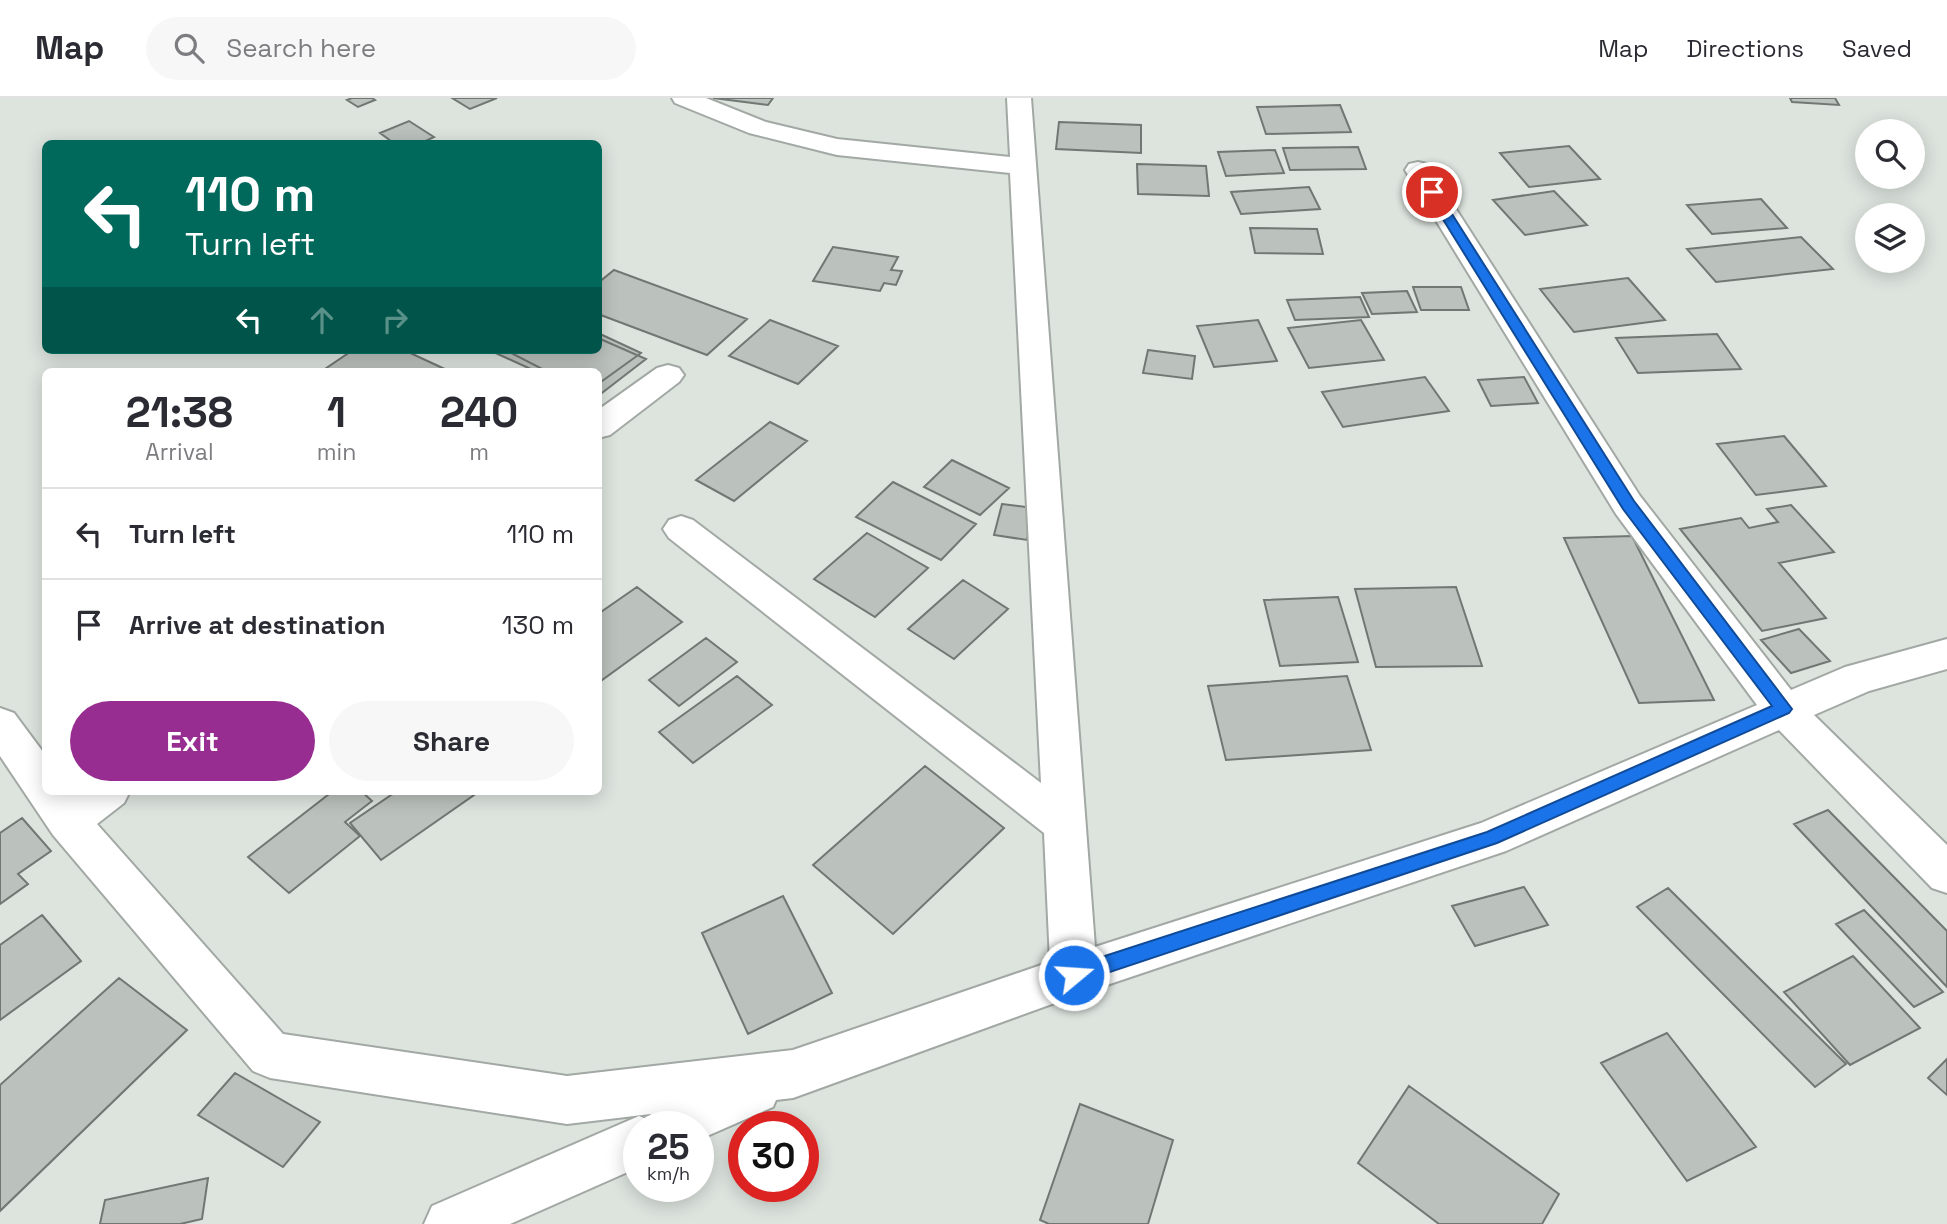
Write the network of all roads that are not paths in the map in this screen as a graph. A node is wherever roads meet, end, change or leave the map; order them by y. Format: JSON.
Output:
{"nodes":[{"id":1,"x":684,"y":98,"type":"edge"},
{"id":2,"x":1019,"y":98,"type":"edge"},
{"id":3,"x":1023,"y":166,"type":"junction"},
{"id":4,"x":1418,"y":170,"type":"dead end"},
{"id":5,"x":668,"y":375,"type":"dead end"},
{"id":6,"x":602,"y":424,"type":"edge"},
{"id":7,"x":681,"y":528,"type":"dead end"},
{"id":8,"x":1947,"y":654,"type":"edge"},
{"id":9,"x":1783,"y":709,"type":"junction"},
{"id":10,"x":0,"y":724,"type":"edge"},
{"id":11,"x":42,"y":785,"type":"edge"},
{"id":12,"x":87,"y":795,"type":"edge"},
{"id":13,"x":53,"y":801,"type":"edge"},
{"id":14,"x":1065,"y":825,"type":"junction"},
{"id":15,"x":1947,"y":874,"type":"edge"},
{"id":16,"x":1074,"y":975,"type":"junction"},
{"id":17,"x":793,"y":1074,"type":"junction"},
{"id":18,"x":708,"y":1111,"type":"edge"},
{"id":19,"x":623,"y":1148,"type":"edge"},
{"id":20,"x":450,"y":1224,"type":"edge"}],
"edges":[{"from":1,"to":3,"type":"street"},
{"from":2,"to":3,"type":"street"},
{"from":3,"to":14,"type":"street"},
{"from":4,"to":9,"type":"street"},
{"from":5,"to":6,"type":"street"},
{"from":7,"to":14,"type":"street"},
{"from":8,"to":9,"type":"street"},
{"from":9,"to":15,"type":"street"},
{"from":9,"to":16,"type":"street"},
{"from":10,"to":11,"type":"street"},
{"from":12,"to":13,"type":"street"},
{"from":13,"to":17,"type":"street"},
{"from":14,"to":16,"type":"street"},
{"from":16,"to":17,"type":"street"},
{"from":17,"to":18,"type":"street"},
{"from":19,"to":20,"type":"street"}]}
